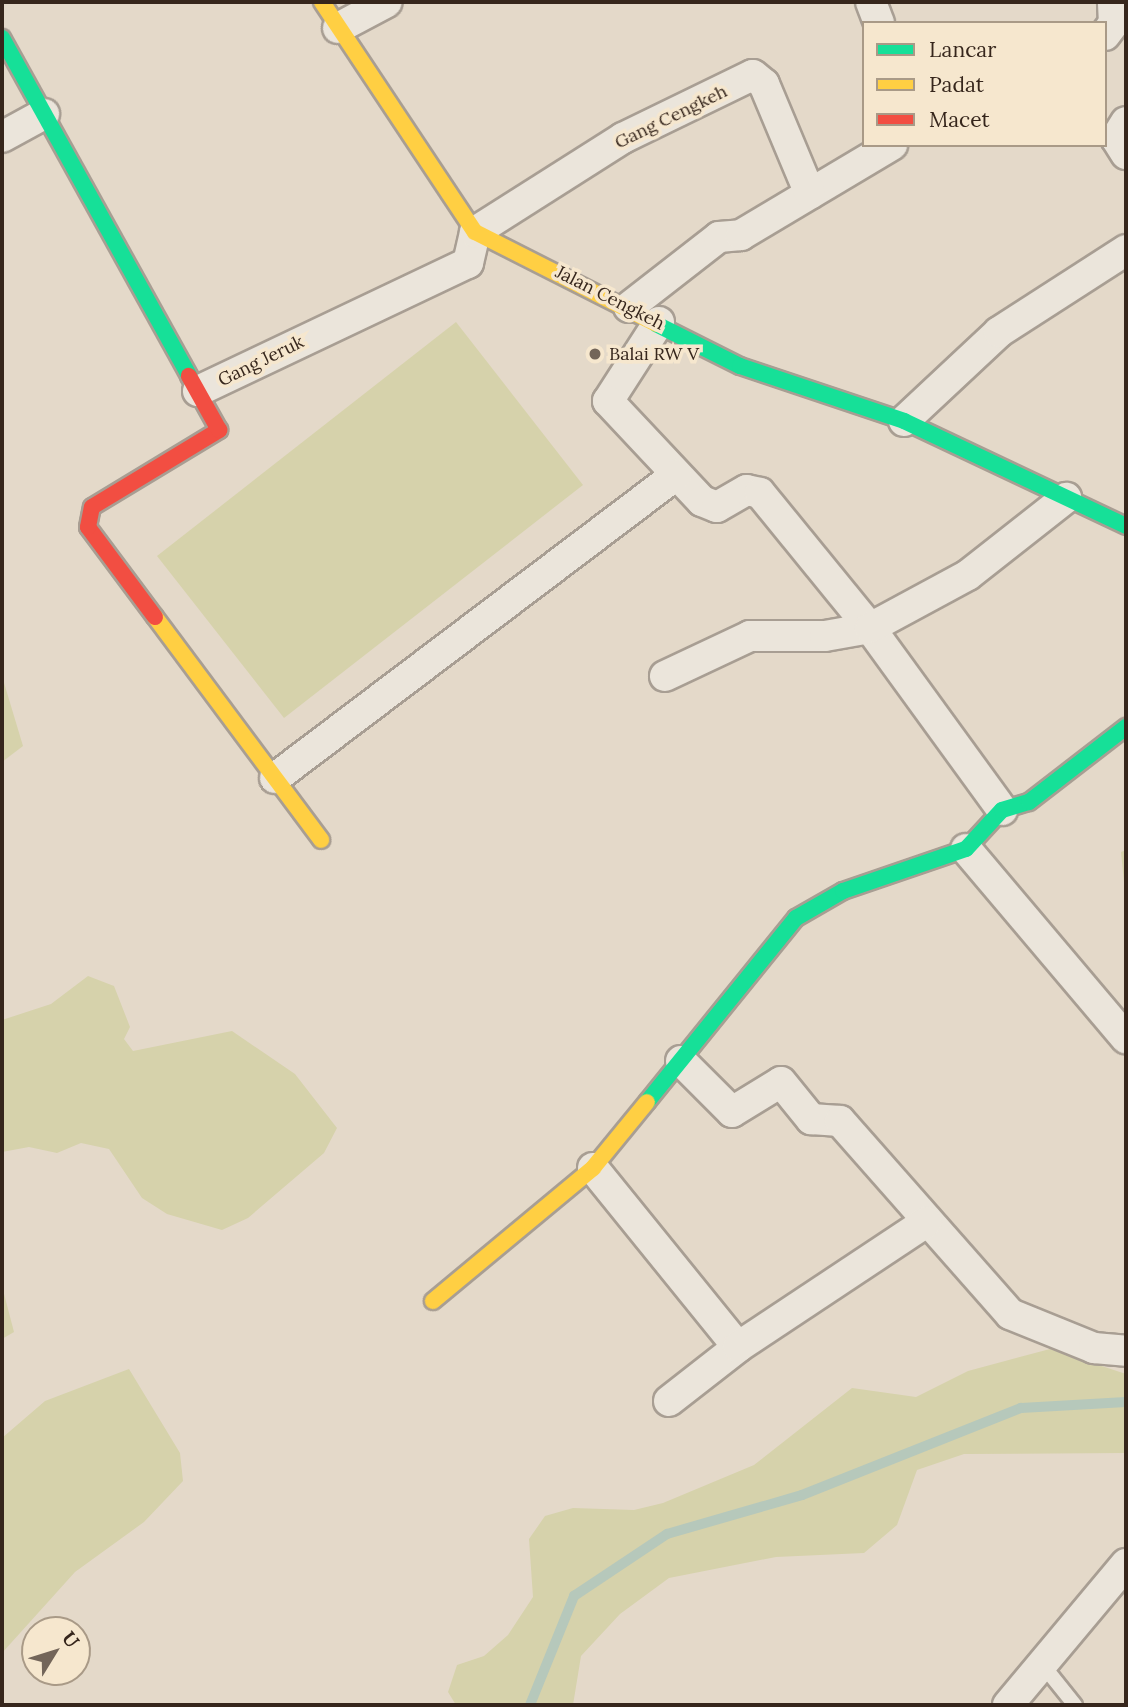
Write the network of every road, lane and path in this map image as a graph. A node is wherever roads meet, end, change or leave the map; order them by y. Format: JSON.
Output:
{"nodes":[{"id":1,"x":322,"y":2,"type":"edge"},
{"id":2,"x":387,"y":2,"type":"edge"},
{"id":3,"x":871,"y":2,"type":"edge"},
{"id":4,"x":1113,"y":2,"type":"edge"},
{"id":5,"x":878,"y":21,"type":"edge"},
{"id":6,"x":338,"y":28,"type":"junction"},
{"id":7,"x":1107,"y":32,"type":"edge"},
{"id":8,"x":2,"y":38,"type":"edge"},
{"id":9,"x":44,"y":114,"type":"junction"},
{"id":10,"x":1126,"y":122,"type":"edge"},
{"id":11,"x":2,"y":137,"type":"edge"},
{"id":12,"x":889,"y":147,"type":"edge"},
{"id":13,"x":1126,"y":154,"type":"edge"},
{"id":14,"x":810,"y":194,"type":"junction"},
{"id":15,"x":475,"y":232,"type":"junction"},
{"id":16,"x":1126,"y":250,"type":"edge"},
{"id":17,"x":629,"y":307,"type":"junction"},
{"id":18,"x":659,"y":323,"type":"junction"},
{"id":19,"x":198,"y":391,"type":"junction"},
{"id":20,"x":904,"y":421,"type":"junction"},
{"id":21,"x":676,"y":475,"type":"junction"},
{"id":22,"x":1066,"y":498,"type":"junction"},
{"id":23,"x":1126,"y":526,"type":"edge"},
{"id":24,"x":870,"y":628,"type":"junction"},
{"id":25,"x":665,"y":676,"type":"dead end"},
{"id":26,"x":1126,"y":727,"type":"edge"},
{"id":27,"x":275,"y":778,"type":"junction"},
{"id":28,"x":1002,"y":810,"type":"junction"},
{"id":29,"x":321,"y":840,"type":"dead end"},
{"id":30,"x":966,"y":849,"type":"junction"},
{"id":31,"x":1126,"y":1038,"type":"edge"},
{"id":32,"x":681,"y":1061,"type":"junction"},
{"id":33,"x":593,"y":1168,"type":"junction"},
{"id":34,"x":926,"y":1222,"type":"junction"},
{"id":35,"x":433,"y":1301,"type":"dead end"},
{"id":36,"x":738,"y":1347,"type":"junction"},
{"id":37,"x":1126,"y":1351,"type":"edge"},
{"id":38,"x":669,"y":1401,"type":"dead end"},
{"id":39,"x":1126,"y":1564,"type":"edge"},
{"id":40,"x":1042,"y":1664,"type":"junction"},
{"id":41,"x":1008,"y":1705,"type":"edge"},
{"id":42,"x":1075,"y":1705,"type":"edge"}],
"edges":[{"from":1,"to":6,"type":"street"},
{"from":2,"to":6,"type":"street"},
{"from":3,"to":5,"type":"street"},
{"from":4,"to":7,"type":"street"},
{"from":6,"to":15,"type":"street"},
{"from":8,"to":9,"type":"street","name":"Gang Jeruk"},
{"from":9,"to":11,"type":"street"},
{"from":9,"to":19,"type":"street","name":"Gang Jeruk"},
{"from":10,"to":13,"type":"street"},
{"from":12,"to":14,"type":"street"},
{"from":14,"to":15,"type":"street","name":"Gang Cengkeh"},
{"from":14,"to":17,"type":"street"},
{"from":15,"to":17,"type":"street","name":"Jalan Cengkeh"},
{"from":15,"to":19,"type":"street","name":"Gang Jeruk"},
{"from":16,"to":20,"type":"street"},
{"from":17,"to":18,"type":"street","name":"Jalan Cengkeh"},
{"from":18,"to":20,"type":"street","name":"Jalan Cengkeh"},
{"from":18,"to":21,"type":"street"},
{"from":19,"to":27,"type":"street"},
{"from":20,"to":22,"type":"street","name":"Jalan Cengkeh"},
{"from":21,"to":24,"type":"street"},
{"from":21,"to":27,"type":"street"},
{"from":22,"to":23,"type":"street","name":"Jalan Cengkeh"},
{"from":22,"to":24,"type":"street"},
{"from":24,"to":25,"type":"street"},
{"from":24,"to":28,"type":"street"},
{"from":26,"to":28,"type":"street"},
{"from":27,"to":29,"type":"street"},
{"from":28,"to":30,"type":"street"},
{"from":30,"to":31,"type":"street"},
{"from":30,"to":32,"type":"street"},
{"from":32,"to":33,"type":"street"},
{"from":32,"to":34,"type":"street"},
{"from":33,"to":35,"type":"street"},
{"from":33,"to":36,"type":"street"},
{"from":34,"to":36,"type":"street"},
{"from":34,"to":37,"type":"street"},
{"from":36,"to":38,"type":"street"},
{"from":39,"to":40,"type":"street"},
{"from":40,"to":41,"type":"street"},
{"from":40,"to":42,"type":"lane"}]}
